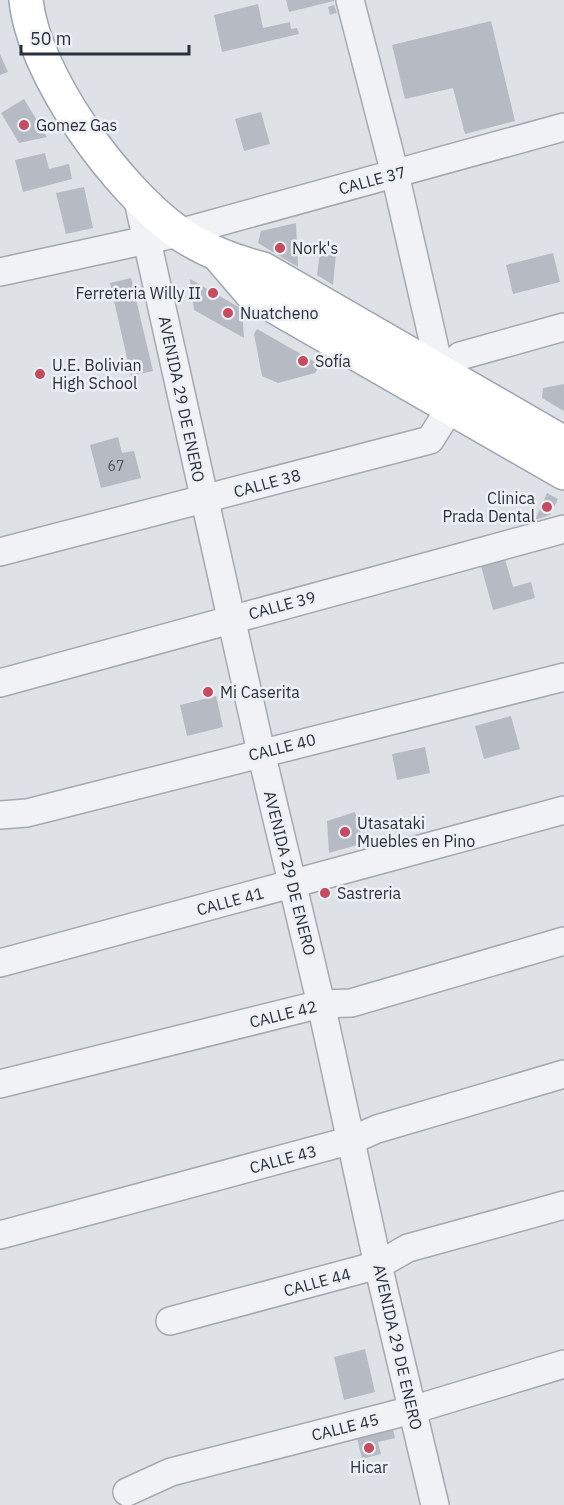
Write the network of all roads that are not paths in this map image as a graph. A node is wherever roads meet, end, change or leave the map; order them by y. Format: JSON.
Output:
{"nodes":[{"id":1,"x":26,"y":0,"type":"edge"},
{"id":2,"x":350,"y":0,"type":"edge"},
{"id":3,"x":564,"y":127,"type":"edge"},
{"id":4,"x":395,"y":174,"type":"junction"},
{"id":5,"x":137,"y":196,"type":"junction"},
{"id":6,"x":179,"y":233,"type":"junction"},
{"id":7,"x":147,"y":240,"type":"junction"},
{"id":8,"x":221,"y":258,"type":"junction"},
{"id":9,"x":0,"y":272,"type":"edge"},
{"id":10,"x":564,"y":327,"type":"edge"},
{"id":11,"x":443,"y":375,"type":"junction"},
{"id":12,"x":449,"y":410,"type":"junction"},
{"id":13,"x":564,"y":443,"type":"edge"},
{"id":14,"x":564,"y":473,"type":"edge"},
{"id":15,"x":204,"y":500,"type":"junction"},
{"id":16,"x":564,"y":529,"type":"edge"},
{"id":17,"x":0,"y":552,"type":"edge"},
{"id":18,"x":231,"y":618,"type":"junction"},
{"id":19,"x":564,"y":677,"type":"edge"},
{"id":20,"x":0,"y":683,"type":"edge"},
{"id":21,"x":261,"y":752,"type":"junction"},
{"id":22,"x":564,"y":810,"type":"edge"},
{"id":23,"x":0,"y":814,"type":"edge"},
{"id":24,"x":293,"y":885,"type":"junction"},
{"id":25,"x":564,"y":941,"type":"edge"},
{"id":26,"x":0,"y":963,"type":"edge"},
{"id":27,"x":321,"y":1004,"type":"junction"},
{"id":28,"x":564,"y":1074,"type":"edge"},
{"id":29,"x":0,"y":1084,"type":"edge"},
{"id":30,"x":352,"y":1140,"type":"junction"},
{"id":31,"x":564,"y":1205,"type":"edge"},
{"id":32,"x":0,"y":1235,"type":"edge"},
{"id":33,"x":378,"y":1265,"type":"junction"},
{"id":34,"x":170,"y":1321,"type":"dead end"},
{"id":35,"x":564,"y":1364,"type":"edge"},
{"id":36,"x":412,"y":1410,"type":"junction"},
{"id":37,"x":127,"y":1492,"type":"dead end"},
{"id":38,"x":435,"y":1505,"type":"edge"}],
"edges":[{"from":1,"to":5,"type":"main road"},
{"from":2,"to":4,"type":"street"},
{"from":3,"to":4,"type":"street","name":"CALLE 37"},
{"from":4,"to":6,"type":"street","name":"CALLE 37"},
{"from":4,"to":11,"type":"street"},
{"from":5,"to":6,"type":"main road"},
{"from":5,"to":7,"type":"street","name":"AVENIDA 29 DE ENERO"},
{"from":6,"to":7,"type":"street","name":"CALLE 37"},
{"from":6,"to":8,"type":"main road"},
{"from":7,"to":9,"type":"street"},
{"from":7,"to":15,"type":"street","name":"AVENIDA 29 DE ENERO"},
{"from":8,"to":11,"type":"main road"},
{"from":8,"to":12,"type":"main road"},
{"from":10,"to":11,"type":"street"},
{"from":11,"to":12,"type":"street"},
{"from":11,"to":13,"type":"main road"},
{"from":12,"to":14,"type":"main road"},
{"from":12,"to":15,"type":"street","name":"CALLE 38"},
{"from":15,"to":17,"type":"street","name":"CALLE 38"},
{"from":15,"to":18,"type":"street","name":"AVENIDA 29 DE ENERO"},
{"from":16,"to":18,"type":"street","name":"CALLE 39"},
{"from":18,"to":20,"type":"street","name":"CALLE 39"},
{"from":18,"to":21,"type":"street","name":"AVENIDA 29 DE ENERO"},
{"from":19,"to":21,"type":"street","name":"CALLE 40"},
{"from":21,"to":23,"type":"street","name":"CALLE 40"},
{"from":21,"to":24,"type":"street","name":"AVENIDA 29 DE ENERO"},
{"from":22,"to":24,"type":"street","name":"CALLE 41"},
{"from":24,"to":26,"type":"street","name":"CALLE 41"},
{"from":24,"to":27,"type":"street","name":"AVENIDA 29 DE ENERO"},
{"from":25,"to":27,"type":"street","name":"CALLE 42"},
{"from":27,"to":29,"type":"street","name":"CALLE 42"},
{"from":27,"to":30,"type":"street","name":"AVENIDA 29 DE ENERO"},
{"from":28,"to":30,"type":"street","name":"CALLE 43"},
{"from":30,"to":32,"type":"street","name":"CALLE 43"},
{"from":30,"to":33,"type":"street","name":"AVENIDA 29 DE ENERO"},
{"from":31,"to":33,"type":"street","name":"CALLE 44"},
{"from":33,"to":34,"type":"street","name":"CALLE 44"},
{"from":33,"to":36,"type":"street","name":"AVENIDA 29 DE ENERO"},
{"from":35,"to":36,"type":"street","name":"CALLE 45"},
{"from":36,"to":37,"type":"street","name":"CALLE 45"},
{"from":36,"to":38,"type":"street","name":"AVENIDA 29 DE ENERO"}]}
